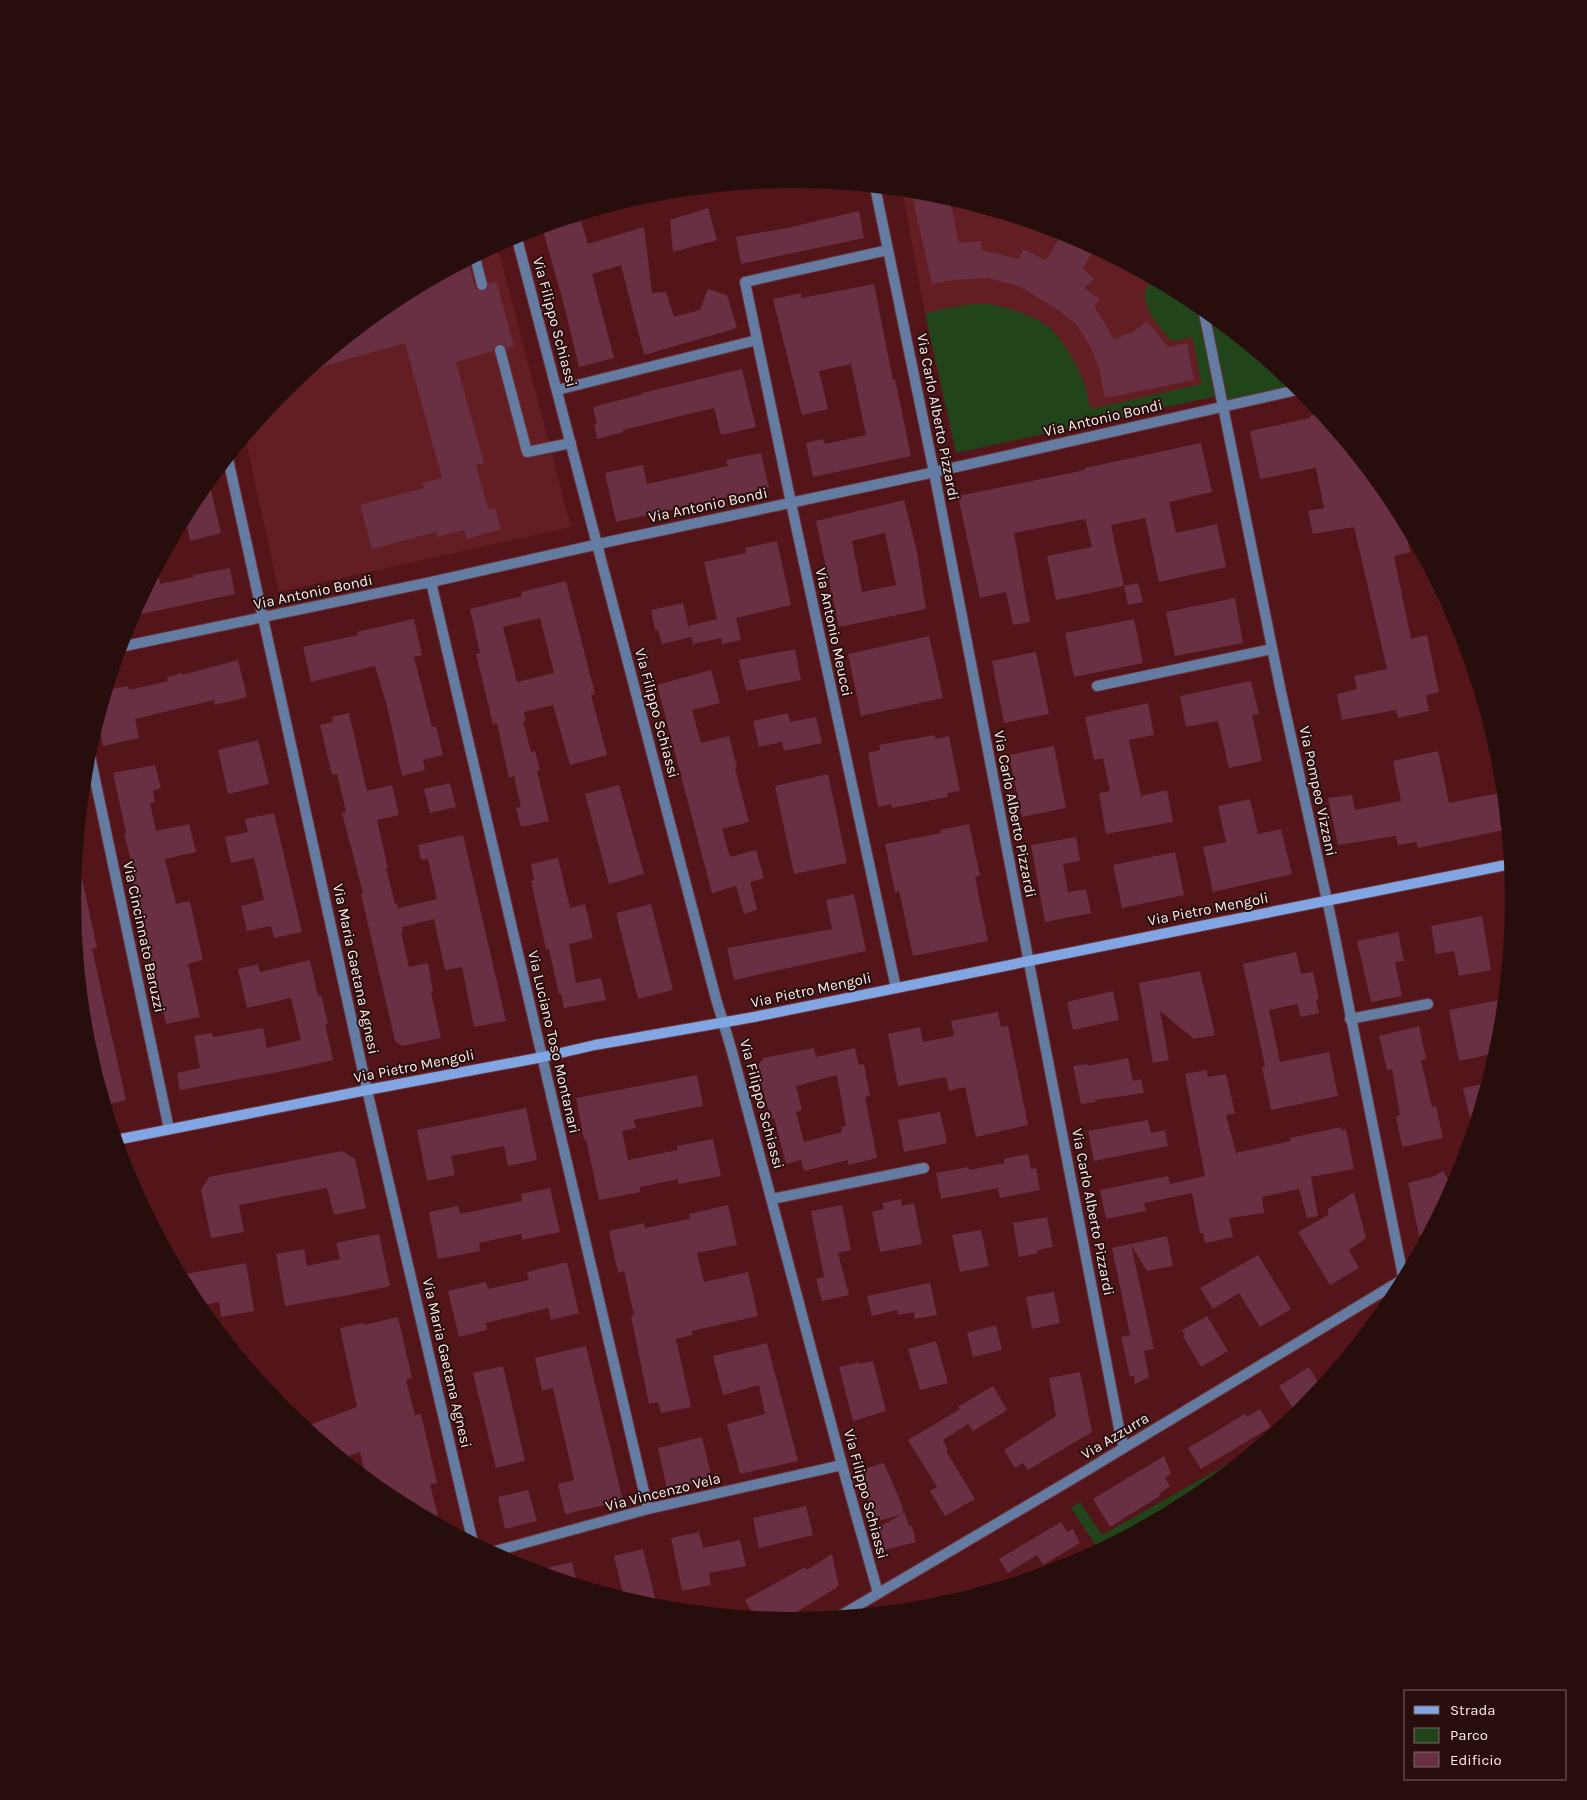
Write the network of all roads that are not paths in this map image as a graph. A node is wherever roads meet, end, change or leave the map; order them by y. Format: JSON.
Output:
{"nodes":[{"id":1,"x":876,"y":193,"type":"edge"},
{"id":2,"x":518,"y":243,"type":"edge"},
{"id":3,"x":888,"y":250,"type":"junction"},
{"id":4,"x":476,"y":262,"type":"edge"},
{"id":5,"x":482,"y":285,"type":"dead end"},
{"id":6,"x":1205,"y":320,"type":"edge"},
{"id":7,"x":757,"y":340,"type":"junction"},
{"id":8,"x":500,"y":350,"type":"dead end"},
{"id":9,"x":557,"y":390,"type":"junction"},
{"id":10,"x":1292,"y":391,"type":"edge"},
{"id":11,"x":1222,"y":406,"type":"junction"},
{"id":12,"x":571,"y":443,"type":"junction"},
{"id":13,"x":229,"y":464,"type":"edge"},
{"id":14,"x":934,"y":472,"type":"junction"},
{"id":15,"x":791,"y":503,"type":"junction"},
{"id":16,"x":597,"y":545,"type":"junction"},
{"id":17,"x":431,"y":582,"type":"junction"},
{"id":18,"x":264,"y":617,"type":"junction"},
{"id":19,"x":128,"y":645,"type":"edge"},
{"id":20,"x":1272,"y":649,"type":"junction"},
{"id":21,"x":1097,"y":686,"type":"dead end"},
{"id":22,"x":93,"y":771,"type":"edge"},
{"id":23,"x":1505,"y":865,"type":"edge"},
{"id":24,"x":1327,"y":901,"type":"junction"},
{"id":25,"x":1028,"y":961,"type":"junction"},
{"id":26,"x":896,"y":988,"type":"junction"},
{"id":27,"x":1428,"y":1004,"type":"dead end"},
{"id":28,"x":1350,"y":1019,"type":"junction"},
{"id":29,"x":724,"y":1023,"type":"junction"},
{"id":30,"x":542,"y":1057,"type":"junction"},
{"id":31,"x":367,"y":1090,"type":"junction"},
{"id":32,"x":169,"y":1129,"type":"junction"},
{"id":33,"x":123,"y":1139,"type":"edge"},
{"id":34,"x":924,"y":1168,"type":"dead end"},
{"id":35,"x":772,"y":1199,"type":"junction"},
{"id":36,"x":1402,"y":1269,"type":"edge"},
{"id":37,"x":1392,"y":1286,"type":"edge"},
{"id":38,"x":1124,"y":1448,"type":"junction"},
{"id":39,"x":842,"y":1465,"type":"junction"},
{"id":40,"x":648,"y":1509,"type":"junction"},
{"id":41,"x":473,"y":1536,"type":"edge"},
{"id":42,"x":501,"y":1549,"type":"edge"},
{"id":43,"x":878,"y":1593,"type":"junction"},
{"id":44,"x":850,"y":1610,"type":"edge"}],
"edges":[{"from":1,"to":3,"type":"street","name":"Via Carlo Alberto Pizzardi"},
{"from":2,"to":9,"type":"street","name":"Via Filippo Schiassi"},
{"from":3,"to":7,"type":"street","name":"Via Antonio Meucci"},
{"from":3,"to":14,"type":"street","name":"Via Carlo Alberto Pizzardi"},
{"from":4,"to":5,"type":"street"},
{"from":6,"to":11,"type":"street","name":"Via Pompeo Vizzani"},
{"from":7,"to":9,"type":"street"},
{"from":7,"to":15,"type":"street","name":"Via Antonio Meucci"},
{"from":8,"to":12,"type":"street"},
{"from":9,"to":12,"type":"street","name":"Via Filippo Schiassi"},
{"from":10,"to":11,"type":"street","name":"Via Antonio Bondi"},
{"from":11,"to":14,"type":"street","name":"Via Antonio Bondi"},
{"from":11,"to":20,"type":"street","name":"Via Pompeo Vizzani"},
{"from":12,"to":16,"type":"street","name":"Via Filippo Schiassi"},
{"from":13,"to":18,"type":"street","name":"Via Maria Gaetana Agnesi"},
{"from":14,"to":15,"type":"street","name":"Via Antonio Bondi"},
{"from":14,"to":25,"type":"street","name":"Via Carlo Alberto Pizzardi"},
{"from":15,"to":16,"type":"street","name":"Via Antonio Bondi"},
{"from":15,"to":26,"type":"street","name":"Via Antonio Meucci"},
{"from":16,"to":17,"type":"street","name":"Via Antonio Bondi"},
{"from":16,"to":29,"type":"street","name":"Via Filippo Schiassi"},
{"from":17,"to":18,"type":"street","name":"Via Antonio Bondi"},
{"from":17,"to":30,"type":"street","name":"Via Luciano Toso Montanari"},
{"from":18,"to":19,"type":"street","name":"Via Antonio Bondi"},
{"from":18,"to":31,"type":"street","name":"Via Maria Gaetana Agnesi"},
{"from":20,"to":21,"type":"street"},
{"from":20,"to":24,"type":"street","name":"Via Pompeo Vizzani"},
{"from":22,"to":32,"type":"street","name":"Via Cincinnato Baruzzi"},
{"from":23,"to":24,"type":"main road","name":"Via Pietro Mengoli"},
{"from":24,"to":25,"type":"main road","name":"Via Pietro Mengoli"},
{"from":24,"to":28,"type":"street","name":"Via Pompeo Vizzani"},
{"from":25,"to":26,"type":"main road","name":"Via Pietro Mengoli"},
{"from":25,"to":38,"type":"street","name":"Via Carlo Alberto Pizzardi"},
{"from":26,"to":29,"type":"main road","name":"Via Pietro Mengoli"},
{"from":27,"to":28,"type":"street"},
{"from":28,"to":36,"type":"street","name":"Via Pompeo Vizzani"},
{"from":29,"to":30,"type":"main road","name":"Via Pietro Mengoli"},
{"from":29,"to":35,"type":"street","name":"Via Filippo Schiassi"},
{"from":30,"to":31,"type":"main road","name":"Via Pietro Mengoli"},
{"from":30,"to":40,"type":"street","name":"Via Luciano Toso Montanari"},
{"from":31,"to":32,"type":"main road","name":"Via Pietro Mengoli"},
{"from":31,"to":41,"type":"street","name":"Via Maria Gaetana Agnesi"},
{"from":32,"to":33,"type":"main road","name":"Via Pietro Mengoli"},
{"from":34,"to":35,"type":"street"},
{"from":35,"to":39,"type":"street","name":"Via Filippo Schiassi"},
{"from":37,"to":38,"type":"street","name":"Via Azzurra"},
{"from":38,"to":43,"type":"street","name":"Via Azzurra"},
{"from":39,"to":40,"type":"street","name":"Via Vincenzo Vela"},
{"from":39,"to":43,"type":"street","name":"Via Filippo Schiassi"},
{"from":40,"to":42,"type":"street","name":"Via Vincenzo Vela"},
{"from":43,"to":44,"type":"street","name":"Via Azzurra"}]}
